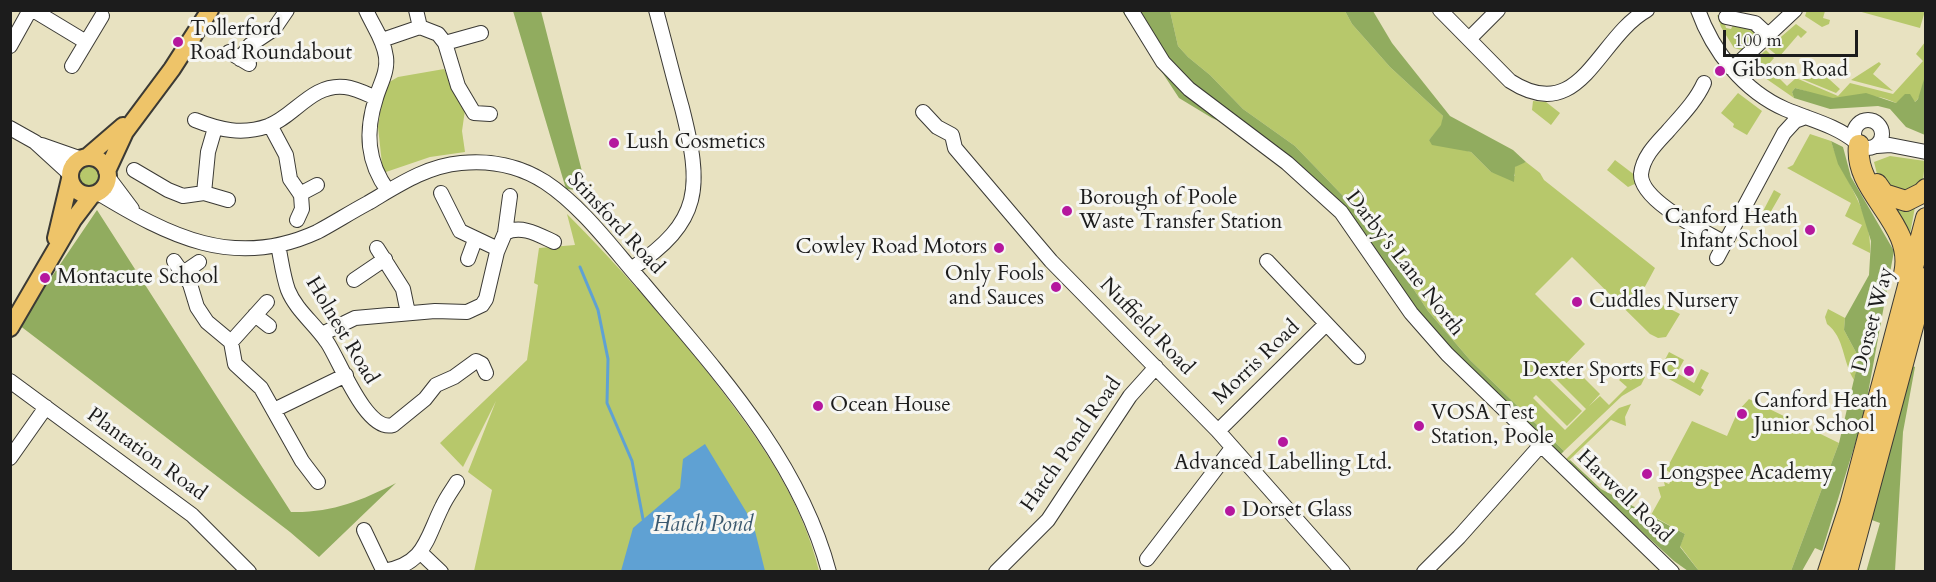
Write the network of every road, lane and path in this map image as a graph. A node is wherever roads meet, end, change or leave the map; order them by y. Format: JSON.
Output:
{"nodes":[{"id":1,"x":32,"y":10,"type":"edge"},
{"id":2,"x":210,"y":10,"type":"edge"},
{"id":3,"x":287,"y":10,"type":"edge"},
{"id":4,"x":366,"y":10,"type":"edge"},
{"id":5,"x":416,"y":10,"type":"edge"},
{"id":6,"x":656,"y":10,"type":"edge"},
{"id":7,"x":1131,"y":10,"type":"edge"},
{"id":8,"x":1440,"y":10,"type":"edge"},
{"id":9,"x":1498,"y":10,"type":"edge"},
{"id":10,"x":1647,"y":10,"type":"edge"},
{"id":11,"x":1698,"y":10,"type":"edge"},
{"id":12,"x":1795,"y":10,"type":"edge"},
{"id":13,"x":102,"y":16,"type":"dead end"},
{"id":14,"x":1726,"y":17,"type":"dead end"},
{"id":15,"x":420,"y":27,"type":"junction"},
{"id":16,"x":481,"y":33,"type":"dead end"},
{"id":17,"x":1768,"y":35,"type":"junction"},
{"id":18,"x":1469,"y":39,"type":"junction"},
{"id":19,"x":382,"y":40,"type":"junction"},
{"id":20,"x":86,"y":42,"type":"junction"},
{"id":21,"x":445,"y":43,"type":"junction"},
{"id":22,"x":10,"y":46,"type":"edge"},
{"id":23,"x":239,"y":59,"type":"dead end"},
{"id":24,"x":72,"y":66,"type":"dead end"},
{"id":25,"x":1732,"y":69,"type":"junction"},
{"id":26,"x":1704,"y":83,"type":"dead end"},
{"id":27,"x":376,"y":98,"type":"junction"},
{"id":28,"x":1784,"y":108,"type":"junction"},
{"id":29,"x":139,"y":111,"type":"junction"},
{"id":30,"x":923,"y":112,"type":"dead end"},
{"id":31,"x":490,"y":114,"type":"dead end"},
{"id":32,"x":1806,"y":117,"type":"junction"},
{"id":33,"x":195,"y":120,"type":"dead end"},
{"id":34,"x":1859,"y":123,"type":"junction"},
{"id":35,"x":1830,"y":124,"type":"junction"},
{"id":36,"x":270,"y":125,"type":"junction"},
{"id":37,"x":1881,"y":127,"type":"junction"},
{"id":38,"x":10,"y":128,"type":"edge"},
{"id":39,"x":215,"y":128,"type":"junction"},
{"id":40,"x":1784,"y":133,"type":"junction"},
{"id":41,"x":35,"y":142,"type":"junction"},
{"id":42,"x":1866,"y":145,"type":"junction"},
{"id":43,"x":1907,"y":147,"type":"junction"},
{"id":44,"x":1926,"y":152,"type":"edge"},
{"id":45,"x":84,"y":158,"type":"junction"},
{"id":46,"x":134,"y":170,"type":"dead end"},
{"id":47,"x":108,"y":174,"type":"junction"},
{"id":48,"x":70,"y":177,"type":"junction"},
{"id":49,"x":317,"y":185,"type":"dead end"},
{"id":50,"x":1926,"y":189,"type":"edge"},
{"id":51,"x":388,"y":191,"type":"junction"},
{"id":52,"x":204,"y":193,"type":"junction"},
{"id":53,"x":441,"y":193,"type":"dead end"},
{"id":54,"x":95,"y":194,"type":"junction"},
{"id":55,"x":300,"y":194,"type":"junction"},
{"id":56,"x":510,"y":196,"type":"dead end"},
{"id":57,"x":228,"y":200,"type":"dead end"},
{"id":58,"x":138,"y":215,"type":"junction"},
{"id":59,"x":1926,"y":218,"type":"edge"},
{"id":60,"x":297,"y":220,"type":"dead end"},
{"id":61,"x":506,"y":233,"type":"junction"},
{"id":62,"x":475,"y":240,"type":"junction"},
{"id":63,"x":554,"y":242,"type":"dead end"},
{"id":64,"x":1725,"y":243,"type":"junction"},
{"id":65,"x":278,"y":244,"type":"junction"},
{"id":66,"x":498,"y":249,"type":"junction"},
{"id":67,"x":1717,"y":258,"type":"dead end"},
{"id":68,"x":468,"y":259,"type":"dead end"},
{"id":69,"x":174,"y":261,"type":"dead end"},
{"id":70,"x":1267,"y":261,"type":"dead end"},
{"id":71,"x":199,"y":262,"type":"dead end"},
{"id":72,"x":48,"y":264,"type":"junction"},
{"id":73,"x":631,"y":269,"type":"junction"},
{"id":74,"x":183,"y":273,"type":"junction"},
{"id":75,"x":1926,"y":278,"type":"edge"},
{"id":76,"x":354,"y":280,"type":"dead end"},
{"id":77,"x":1926,"y":284,"type":"edge"},
{"id":78,"x":267,"y":302,"type":"dead end"},
{"id":79,"x":408,"y":313,"type":"junction"},
{"id":80,"x":255,"y":315,"type":"junction"},
{"id":81,"x":1325,"y":325,"type":"junction"},
{"id":82,"x":269,"y":326,"type":"dead end"},
{"id":83,"x":10,"y":328,"type":"edge"},
{"id":84,"x":322,"y":334,"type":"junction"},
{"id":85,"x":1910,"y":338,"type":"junction"},
{"id":86,"x":231,"y":342,"type":"junction"},
{"id":87,"x":1358,"y":357,"type":"dead end"},
{"id":88,"x":1156,"y":367,"type":"junction"},
{"id":89,"x":1887,"y":368,"type":"junction"},
{"id":90,"x":486,"y":373,"type":"dead end"},
{"id":91,"x":346,"y":375,"type":"junction"},
{"id":92,"x":10,"y":381,"type":"edge"},
{"id":93,"x":46,"y":407,"type":"junction"},
{"id":94,"x":274,"y":410,"type":"junction"},
{"id":95,"x":388,"y":426,"type":"junction"},
{"id":96,"x":1218,"y":430,"type":"junction"},
{"id":97,"x":385,"y":441,"type":"dead end"},
{"id":98,"x":1540,"y":446,"type":"junction"},
{"id":99,"x":1232,"y":448,"type":"junction"},
{"id":100,"x":10,"y":458,"type":"edge"},
{"id":101,"x":318,"y":482,"type":"dead end"},
{"id":102,"x":457,"y":482,"type":"dead end"},
{"id":103,"x":364,"y":530,"type":"dead end"},
{"id":104,"x":421,"y":553,"type":"junction"},
{"id":105,"x":1147,"y":559,"type":"dead end"},
{"id":106,"x":384,"y":571,"type":"edge"},
{"id":107,"x":249,"y":572,"type":"edge"},
{"id":108,"x":441,"y":572,"type":"edge"},
{"id":109,"x":829,"y":572,"type":"edge"},
{"id":110,"x":996,"y":572,"type":"edge"},
{"id":111,"x":1343,"y":572,"type":"edge"},
{"id":112,"x":1424,"y":572,"type":"edge"},
{"id":113,"x":1672,"y":572,"type":"edge"},
{"id":114,"x":1828,"y":572,"type":"edge"},
{"id":115,"x":1846,"y":572,"type":"edge"}],
"edges":[{"from":1,"to":20,"type":"street"},
{"from":1,"to":22,"type":"street"},
{"from":2,"to":29,"type":"main road"},
{"from":3,"to":23,"type":"street"},
{"from":4,"to":19,"type":"street"},
{"from":5,"to":15,"type":"street"},
{"from":6,"to":73,"type":"street"},
{"from":7,"to":98,"type":"street","name":"Darby's Lane North"},
{"from":8,"to":18,"type":"street"},
{"from":9,"to":18,"type":"street"},
{"from":10,"to":18,"type":"street"},
{"from":11,"to":25,"type":"street"},
{"from":12,"to":17,"type":"street"},
{"from":13,"to":20,"type":"street"},
{"from":14,"to":17,"type":"street"},
{"from":15,"to":19,"type":"street"},
{"from":15,"to":21,"type":"street"},
{"from":16,"to":21,"type":"street"},
{"from":17,"to":25,"type":"street"},
{"from":19,"to":27,"type":"street"},
{"from":20,"to":24,"type":"street"},
{"from":21,"to":31,"type":"street"},
{"from":25,"to":28,"type":"street"},
{"from":26,"to":64,"type":"street"},
{"from":27,"to":36,"type":"street"},
{"from":27,"to":51,"type":"street"},
{"from":28,"to":32,"type":"street"},
{"from":28,"to":40,"type":"street"},
{"from":29,"to":45,"type":"main road"},
{"from":29,"to":47,"type":"main road"},
{"from":30,"to":88,"type":"street","name":"Nuffield Road"},
{"from":32,"to":35,"type":"street"},
{"from":32,"to":40,"type":"street"},
{"from":33,"to":39,"type":"street"},
{"from":34,"to":35,"type":"street"},
{"from":34,"to":37,"type":"street"},
{"from":34,"to":42,"type":"street"},
{"from":35,"to":42,"type":"street"},
{"from":36,"to":39,"type":"street"},
{"from":36,"to":55,"type":"street"},
{"from":37,"to":42,"type":"street"},
{"from":37,"to":43,"type":"street"},
{"from":38,"to":41,"type":"street"},
{"from":39,"to":52,"type":"street"},
{"from":40,"to":64,"type":"street"},
{"from":41,"to":45,"type":"street"},
{"from":41,"to":48,"type":"street"},
{"from":42,"to":43,"type":"street"},
{"from":42,"to":50,"type":"highway"},
{"from":42,"to":89,"type":"highway"},
{"from":43,"to":44,"type":"street"},
{"from":45,"to":47,"type":"main road"},
{"from":45,"to":48,"type":"main road"},
{"from":46,"to":52,"type":"street"},
{"from":47,"to":54,"type":"main road"},
{"from":47,"to":58,"type":"street","name":"Stinsford Road"},
{"from":48,"to":54,"type":"main road"},
{"from":48,"to":72,"type":"main road"},
{"from":49,"to":55,"type":"street"},
{"from":51,"to":65,"type":"street","name":"Stinsford Road"},
{"from":51,"to":73,"type":"street","name":"Stinsford Road"},
{"from":52,"to":57,"type":"street"},
{"from":53,"to":62,"type":"street"},
{"from":54,"to":58,"type":"street","name":"Stinsford Road"},
{"from":54,"to":72,"type":"main road"},
{"from":55,"to":60,"type":"street"},
{"from":56,"to":61,"type":"street"},
{"from":58,"to":65,"type":"street","name":"Stinsford Road"},
{"from":59,"to":89,"type":"highway","name":"Dorset Way"},
{"from":61,"to":63,"type":"street"},
{"from":61,"to":66,"type":"street"},
{"from":62,"to":66,"type":"street"},
{"from":62,"to":68,"type":"street"},
{"from":64,"to":67,"type":"street"},
{"from":65,"to":84,"type":"street","name":"Holnest Road"},
{"from":66,"to":79,"type":"street"},
{"from":69,"to":74,"type":"street"},
{"from":70,"to":81,"type":"street","name":"Morris Road"},
{"from":71,"to":74,"type":"street"},
{"from":72,"to":83,"type":"main road"},
{"from":73,"to":109,"type":"street","name":"Stinsford Road"},
{"from":74,"to":86,"type":"street"},
{"from":75,"to":85,"type":"highway","name":"Dorset Way"},
{"from":76,"to":79,"type":"street"},
{"from":77,"to":85,"type":"highway"},
{"from":78,"to":80,"type":"street"},
{"from":79,"to":84,"type":"street"},
{"from":80,"to":82,"type":"street"},
{"from":80,"to":86,"type":"street"},
{"from":81,"to":87,"type":"street","name":"Morris Road"},
{"from":81,"to":96,"type":"street","name":"Morris Road"},
{"from":84,"to":91,"type":"street","name":"Holnest Road"},
{"from":85,"to":115,"type":"highway","name":"Dorset Way"},
{"from":86,"to":94,"type":"street"},
{"from":88,"to":96,"type":"street","name":"Nuffield Road"},
{"from":88,"to":110,"type":"street","name":"Hatch Pond Road"},
{"from":89,"to":114,"type":"highway","name":"Dorset Way"},
{"from":90,"to":95,"type":"street"},
{"from":91,"to":94,"type":"street"},
{"from":91,"to":95,"type":"street","name":"Holnest Road"},
{"from":92,"to":93,"type":"street","name":"Plantation Road"},
{"from":93,"to":100,"type":"street"},
{"from":93,"to":107,"type":"street","name":"Plantation Road"},
{"from":94,"to":101,"type":"street"},
{"from":95,"to":97,"type":"street"},
{"from":96,"to":99,"type":"street","name":"Nuffield Road"},
{"from":98,"to":112,"type":"street"},
{"from":98,"to":113,"type":"street","name":"Harwell Road"},
{"from":99,"to":105,"type":"street"},
{"from":99,"to":111,"type":"street","name":"Nuffield Road"},
{"from":102,"to":104,"type":"street"},
{"from":103,"to":106,"type":"street"},
{"from":104,"to":106,"type":"street"},
{"from":104,"to":108,"type":"street"}]}
